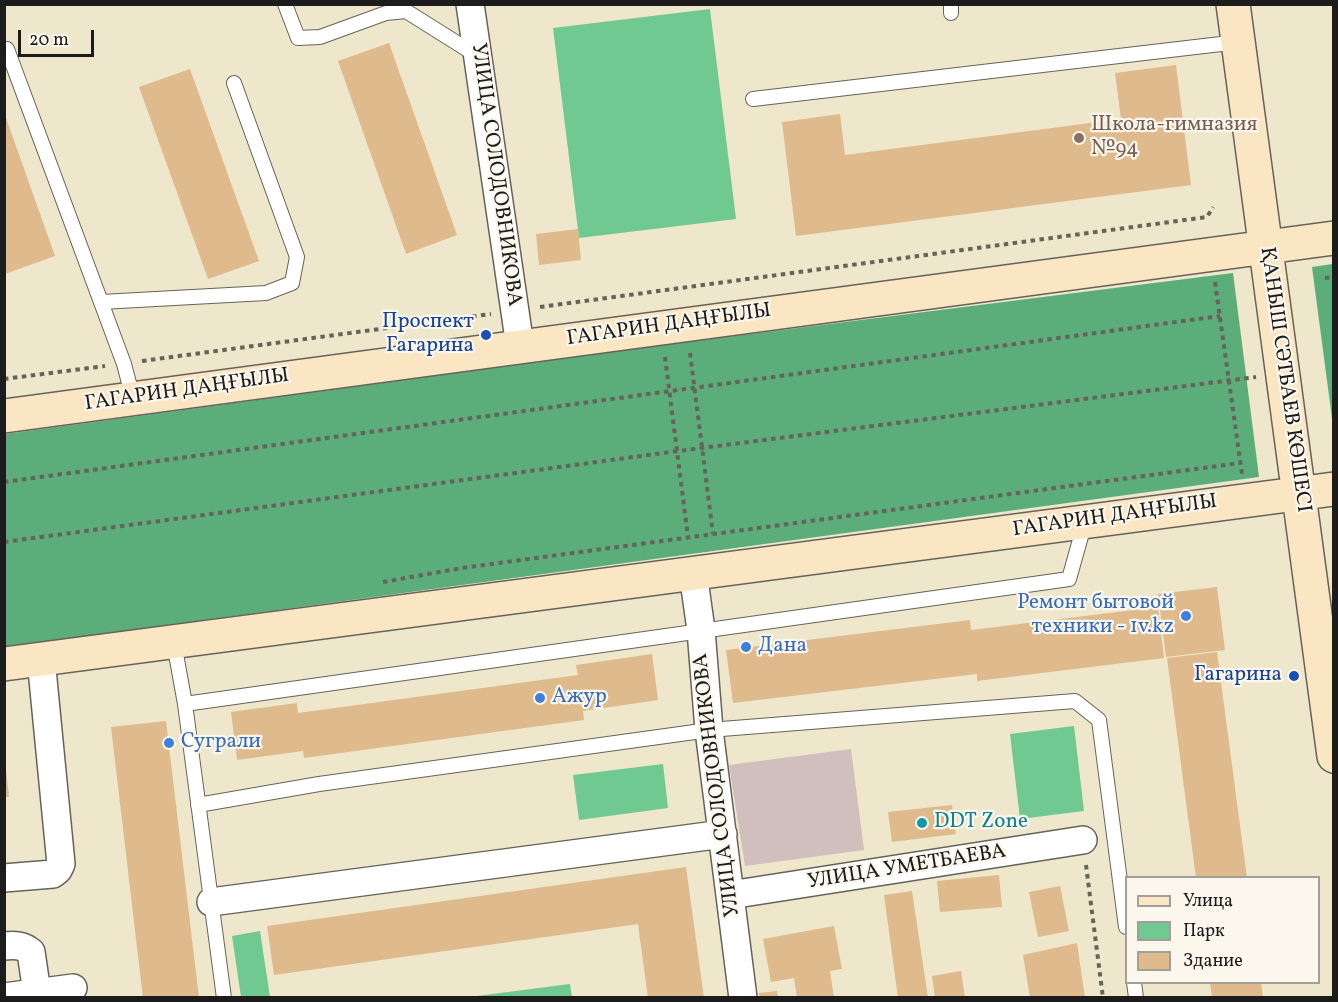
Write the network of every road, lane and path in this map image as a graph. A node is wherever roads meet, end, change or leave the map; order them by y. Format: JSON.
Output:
{"nodes":[{"id":1,"x":285,"y":4,"type":"edge"},
{"id":2,"x":470,"y":4,"type":"edge"},
{"id":3,"x":1233,"y":4,"type":"edge"},
{"id":4,"x":1238,"y":42,"type":"junction"},
{"id":5,"x":7,"y":49,"type":"dead end"},
{"id":6,"x":478,"y":56,"type":"junction"},
{"id":7,"x":234,"y":83,"type":"dead end"},
{"id":8,"x":753,"y":99,"type":"dead end"},
{"id":9,"x":1214,"y":207,"type":"dead end"},
{"id":10,"x":1334,"y":238,"type":"edge"},
{"id":11,"x":1266,"y":246,"type":"junction"},
{"id":12,"x":1215,"y":276,"type":"dead end"},
{"id":13,"x":1334,"y":277,"type":"edge"},
{"id":14,"x":1325,"y":278,"type":"dead end"},
{"id":15,"x":101,"y":302,"type":"junction"},
{"id":16,"x":515,"y":311,"type":"junction"},
{"id":17,"x":1220,"y":316,"type":"junction"},
{"id":18,"x":688,"y":342,"type":"dead end"},
{"id":19,"x":520,"y":346,"type":"junction"},
{"id":20,"x":665,"y":357,"type":"dead end"},
{"id":21,"x":124,"y":364,"type":"junction"},
{"id":22,"x":1283,"y":373,"type":"junction"},
{"id":23,"x":4,"y":379,"type":"edge"},
{"id":24,"x":1229,"y":380,"type":"junction"},
{"id":25,"x":695,"y":388,"type":"junction"},
{"id":26,"x":670,"y":392,"type":"junction"},
{"id":27,"x":133,"y":398,"type":"junction"},
{"id":28,"x":4,"y":416,"type":"edge"},
{"id":29,"x":703,"y":448,"type":"junction"},
{"id":30,"x":678,"y":451,"type":"junction"},
{"id":31,"x":1240,"y":463,"type":"junction"},
{"id":32,"x":1242,"y":477,"type":"dead end"},
{"id":33,"x":4,"y":482,"type":"edge"},
{"id":34,"x":1334,"y":489,"type":"edge"},
{"id":35,"x":1299,"y":494,"type":"junction"},
{"id":36,"x":1085,"y":521,"type":"junction"},
{"id":37,"x":713,"y":534,"type":"junction"},
{"id":38,"x":688,"y":537,"type":"junction"},
{"id":39,"x":4,"y":542,"type":"edge"},
{"id":40,"x":693,"y":573,"type":"junction"},
{"id":41,"x":373,"y":584,"type":"dead end"},
{"id":42,"x":701,"y":630,"type":"junction"},
{"id":43,"x":174,"y":643,"type":"junction"},
{"id":44,"x":41,"y":659,"type":"junction"},
{"id":45,"x":4,"y":664,"type":"edge"},
{"id":46,"x":185,"y":704,"type":"junction"},
{"id":47,"x":709,"y":730,"type":"junction"},
{"id":48,"x":1334,"y":756,"type":"edge"},
{"id":49,"x":198,"y":805,"type":"junction"},
{"id":50,"x":723,"y":834,"type":"junction"},
{"id":51,"x":1083,"y":840,"type":"joint"},
{"id":52,"x":4,"y":878,"type":"edge"},
{"id":53,"x":730,"y":895,"type":"junction"},
{"id":54,"x":211,"y":902,"type":"junction"},
{"id":55,"x":1125,"y":920,"type":"edge"},
{"id":56,"x":4,"y":946,"type":"edge"},
{"id":57,"x":73,"y":988,"type":"dead end"},
{"id":58,"x":37,"y":993,"type":"junction"},
{"id":59,"x":4,"y":997,"type":"edge"},
{"id":60,"x":224,"y":998,"type":"edge"},
{"id":61,"x":742,"y":998,"type":"edge"},
{"id":62,"x":1102,"y":998,"type":"edge"}],
"edges":[{"from":1,"to":6,"type":"lane"},
{"from":2,"to":6,"type":"street","name":"УЛИЦА СОЛОДОВНИКОВА"},
{"from":3,"to":4,"type":"street","name":"ҚАНЫШ СӘТБАЕВ КӨШЕСІ"},
{"from":4,"to":8,"type":"lane"},
{"from":4,"to":11,"type":"street","name":"ҚАНЫШ СӘТБАЕВ КӨШЕСІ"},
{"from":5,"to":15,"type":"lane"},
{"from":6,"to":16,"type":"street","name":"УЛИЦА СОЛОДОВНИКОВА"},
{"from":7,"to":15,"type":"lane"},
{"from":9,"to":16,"type":"path"},
{"from":10,"to":11,"type":"street","name":"ГАГАРИН ДАҢҒЫЛЫ"},
{"from":11,"to":19,"type":"street","name":"ГАГАРИН ДАҢҒЫЛЫ"},
{"from":11,"to":22,"type":"street","name":"ҚАНЫШ СӘТБАЕВ КӨШЕСІ"},
{"from":12,"to":17,"type":"path"},
{"from":13,"to":14,"type":"path"},
{"from":15,"to":21,"type":"lane"},
{"from":16,"to":19,"type":"street","name":"УЛИЦА СОЛОДОВНИКОВА"},
{"from":16,"to":21,"type":"path"},
{"from":17,"to":24,"type":"path"},
{"from":17,"to":25,"type":"path"},
{"from":18,"to":25,"type":"path"},
{"from":19,"to":27,"type":"street","name":"ГАГАРИН ДАҢҒЫЛЫ"},
{"from":20,"to":26,"type":"path"},
{"from":21,"to":23,"type":"path"},
{"from":21,"to":27,"type":"lane"},
{"from":22,"to":24,"type":"path"},
{"from":22,"to":35,"type":"street","name":"ҚАНЫШ СӘТБАЕВ КӨШЕСІ"},
{"from":24,"to":29,"type":"path"},
{"from":24,"to":31,"type":"path"},
{"from":25,"to":26,"type":"path"},
{"from":25,"to":29,"type":"path"},
{"from":26,"to":30,"type":"path"},
{"from":26,"to":33,"type":"path"},
{"from":27,"to":28,"type":"street","name":"ГАГАРИН ДАҢҒЫЛЫ"},
{"from":29,"to":30,"type":"path"},
{"from":29,"to":37,"type":"path"},
{"from":30,"to":38,"type":"path"},
{"from":30,"to":39,"type":"path"},
{"from":31,"to":32,"type":"path"},
{"from":31,"to":37,"type":"path"},
{"from":34,"to":35,"type":"street","name":"ГАГАРИН ДАҢҒЫЛЫ"},
{"from":35,"to":36,"type":"street","name":"ГАГАРИН ДАҢҒЫЛЫ"},
{"from":35,"to":48,"type":"street","name":"ҚАНЫШ СӘТБАЕВ КӨШЕСІ"},
{"from":36,"to":40,"type":"street","name":"ГАГАРИН ДАҢҒЫЛЫ"},
{"from":36,"to":42,"type":"lane"},
{"from":37,"to":38,"type":"path"},
{"from":38,"to":41,"type":"path"},
{"from":40,"to":42,"type":"street","name":"УЛИЦА СОЛОДОВНИКОВА"},
{"from":40,"to":43,"type":"street","name":"ГАГАРИН ДАҢҒЫЛЫ"},
{"from":42,"to":46,"type":"lane"},
{"from":42,"to":47,"type":"street","name":"УЛИЦА СОЛОДОВНИКОВА"},
{"from":43,"to":44,"type":"street","name":"ГАГАРИН ДАҢҒЫЛЫ"},
{"from":43,"to":46,"type":"lane"},
{"from":44,"to":45,"type":"street","name":"ГАГАРИН ДАҢҒЫЛЫ"},
{"from":44,"to":52,"type":"street"},
{"from":46,"to":49,"type":"lane"},
{"from":47,"to":49,"type":"lane"},
{"from":47,"to":50,"type":"street","name":"УЛИЦА СОЛОДОВНИКОВА"},
{"from":47,"to":55,"type":"lane"},
{"from":49,"to":54,"type":"lane"},
{"from":50,"to":53,"type":"street","name":"УЛИЦА СОЛОДОВНИКОВА"},
{"from":50,"to":54,"type":"street"},
{"from":51,"to":53,"type":"street","name":"УЛИЦА УМЕТБАЕВА"},
{"from":51,"to":62,"type":"path"},
{"from":53,"to":61,"type":"street","name":"УЛИЦА СОЛОДОВНИКОВА"},
{"from":54,"to":60,"type":"lane"},
{"from":56,"to":58,"type":"street"},
{"from":57,"to":58,"type":"street"},
{"from":58,"to":59,"type":"street"}]}
